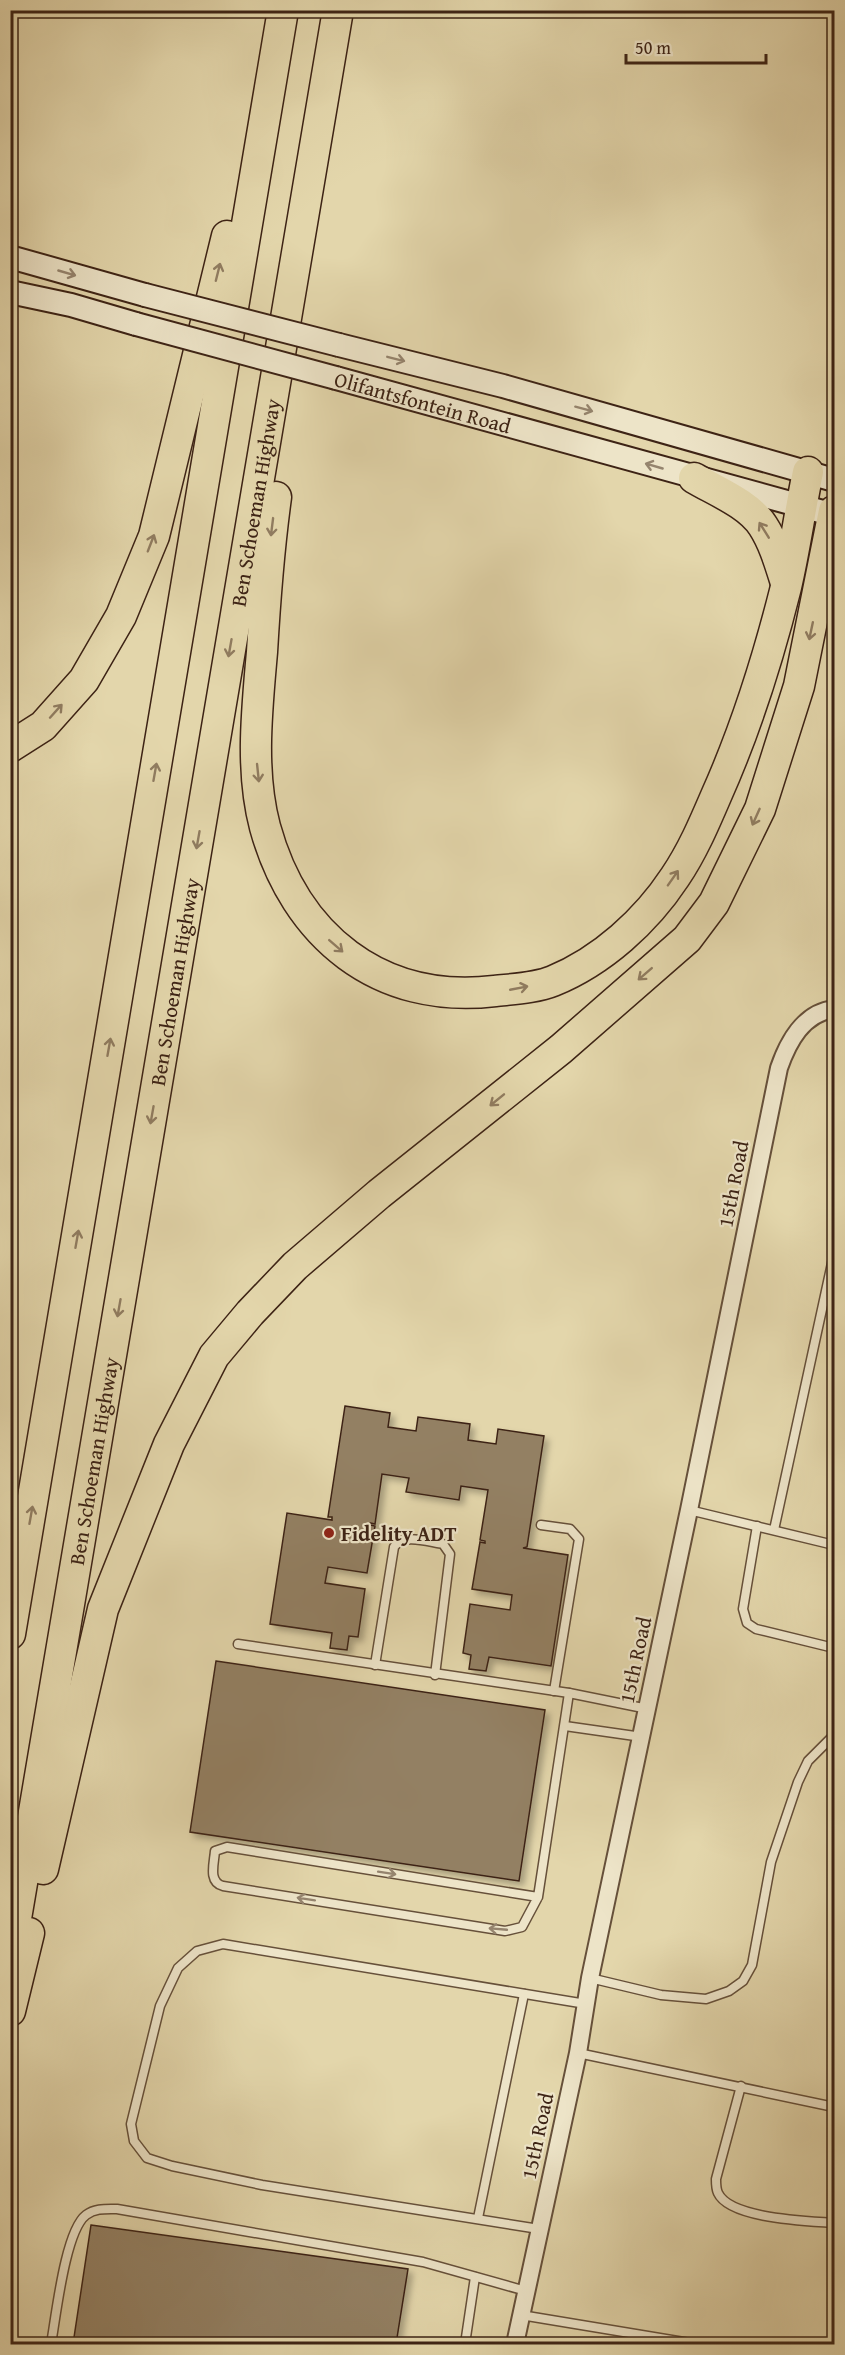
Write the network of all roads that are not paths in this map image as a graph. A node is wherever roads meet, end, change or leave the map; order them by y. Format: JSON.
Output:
{"nodes":[{"id":1,"x":282,"y":10,"type":"edge"},
{"id":2,"x":338,"y":10,"type":"edge"},
{"id":3,"x":10,"y":257,"type":"edge"},
{"id":4,"x":10,"y":292,"type":"edge"},
{"id":5,"x":821,"y":476,"type":"edge"},
{"id":6,"x":694,"y":478,"type":"junction"},
{"id":7,"x":801,"y":506,"type":"junction"},
{"id":8,"x":834,"y":514,"type":"edge"},
{"id":9,"x":827,"y":582,"type":"edge"},
{"id":10,"x":786,"y":583,"type":"junction"},
{"id":11,"x":10,"y":747,"type":"edge"},
{"id":12,"x":834,"y":1009,"type":"edge"},
{"id":13,"x":834,"y":1254,"type":"edge"},
{"id":14,"x":689,"y":1510,"type":"junction"},
{"id":15,"x":541,"y":1525,"type":"dead end"},
{"id":16,"x":757,"y":1526,"type":"junction"},
{"id":17,"x":774,"y":1530,"type":"junction"},
{"id":18,"x":834,"y":1545,"type":"edge"},
{"id":19,"x":10,"y":1634,"type":"edge"},
{"id":20,"x":238,"y":1644,"type":"dead end"},
{"id":21,"x":834,"y":1648,"type":"edge"},
{"id":22,"x":375,"y":1665,"type":"junction"},
{"id":23,"x":435,"y":1675,"type":"junction"},
{"id":24,"x":554,"y":1691,"type":"junction"},
{"id":25,"x":569,"y":1693,"type":"junction"},
{"id":26,"x":648,"y":1709,"type":"junction"},
{"id":27,"x":565,"y":1726,"type":"junction"},
{"id":28,"x":834,"y":1735,"type":"edge"},
{"id":29,"x":642,"y":1737,"type":"junction"},
{"id":30,"x":538,"y":1897,"type":"junction"},
{"id":31,"x":10,"y":1954,"type":"edge"},
{"id":32,"x":590,"y":1978,"type":"junction"},
{"id":33,"x":524,"y":1994,"type":"junction"},
{"id":34,"x":586,"y":2004,"type":"junction"},
{"id":35,"x":10,"y":2011,"type":"edge"},
{"id":36,"x":578,"y":2053,"type":"junction"},
{"id":37,"x":741,"y":2086,"type":"junction"},
{"id":38,"x":834,"y":2107,"type":"edge"},
{"id":39,"x":478,"y":2218,"type":"junction"},
{"id":40,"x":834,"y":2223,"type":"edge"},
{"id":41,"x":540,"y":2229,"type":"junction"},
{"id":42,"x":475,"y":2277,"type":"junction"},
{"id":43,"x":526,"y":2291,"type":"junction"},
{"id":44,"x":521,"y":2315,"type":"junction"},
{"id":45,"x":51,"y":2344,"type":"edge"},
{"id":46,"x":465,"y":2344,"type":"edge"},
{"id":47,"x":515,"y":2344,"type":"edge"},
{"id":48,"x":696,"y":2344,"type":"edge"}],
"edges":[{"from":11,"to":1,"type":"highway","one_way":true},
{"from":19,"to":1,"type":"highway","one_way":true},
{"from":2,"to":10,"type":"highway","one_way":true},
{"from":2,"to":31,"type":"highway","name":"Ben Schoeman Highway","one_way":true},
{"from":3,"to":5,"type":"main road","name":"Olifantsfontein Road","one_way":true,"bridge":true},
{"from":6,"to":4,"type":"main road","name":"Olifantsfontein Road","one_way":true,"bridge":true},
{"from":5,"to":7,"type":"highway"},
{"from":6,"to":7,"type":"main road","name":"Olifantsfontein Road"},
{"from":10,"to":6,"type":"highway","one_way":true},
{"from":7,"to":8,"type":"main road","name":"Olifantsfontein Road"},
{"from":7,"to":10,"type":"highway"},
{"from":8,"to":9,"type":"highway"},
{"from":9,"to":35,"type":"highway","one_way":true},
{"from":12,"to":14,"type":"street","name":"15th Road"},
{"from":13,"to":17,"type":"lane"},
{"from":14,"to":16,"type":"lane"},
{"from":14,"to":26,"type":"street","name":"15th Road"},
{"from":15,"to":24,"type":"lane"},
{"from":16,"to":17,"type":"lane"},
{"from":16,"to":21,"type":"lane"},
{"from":17,"to":18,"type":"lane"},
{"from":20,"to":22,"type":"lane"},
{"from":22,"to":23,"type":"lane"},
{"from":22,"to":23,"type":"lane"},
{"from":23,"to":24,"type":"lane"},
{"from":24,"to":25,"type":"lane"},
{"from":25,"to":26,"type":"lane"},
{"from":25,"to":27,"type":"lane"},
{"from":26,"to":29,"type":"street","name":"15th Road"},
{"from":27,"to":29,"type":"lane"},
{"from":27,"to":30,"type":"lane"},
{"from":28,"to":32,"type":"lane"},
{"from":29,"to":32,"type":"street","name":"15th Road"},
{"from":30,"to":30,"type":"lane","one_way":true},
{"from":32,"to":34,"type":"street","name":"15th Road"},
{"from":33,"to":34,"type":"lane"},
{"from":33,"to":39,"type":"lane"},
{"from":33,"to":39,"type":"lane"},
{"from":34,"to":36,"type":"street","name":"15th Road"},
{"from":36,"to":37,"type":"lane"},
{"from":36,"to":41,"type":"street","name":"15th Road"},
{"from":37,"to":38,"type":"lane"},
{"from":37,"to":40,"type":"lane"},
{"from":39,"to":41,"type":"lane"},
{"from":41,"to":43,"type":"street","name":"15th Road"},
{"from":42,"to":43,"type":"lane"},
{"from":42,"to":45,"type":"lane"},
{"from":42,"to":46,"type":"lane"},
{"from":43,"to":44,"type":"street","name":"15th Road"},
{"from":44,"to":47,"type":"street","name":"15th Road"},
{"from":44,"to":48,"type":"lane"}]}
